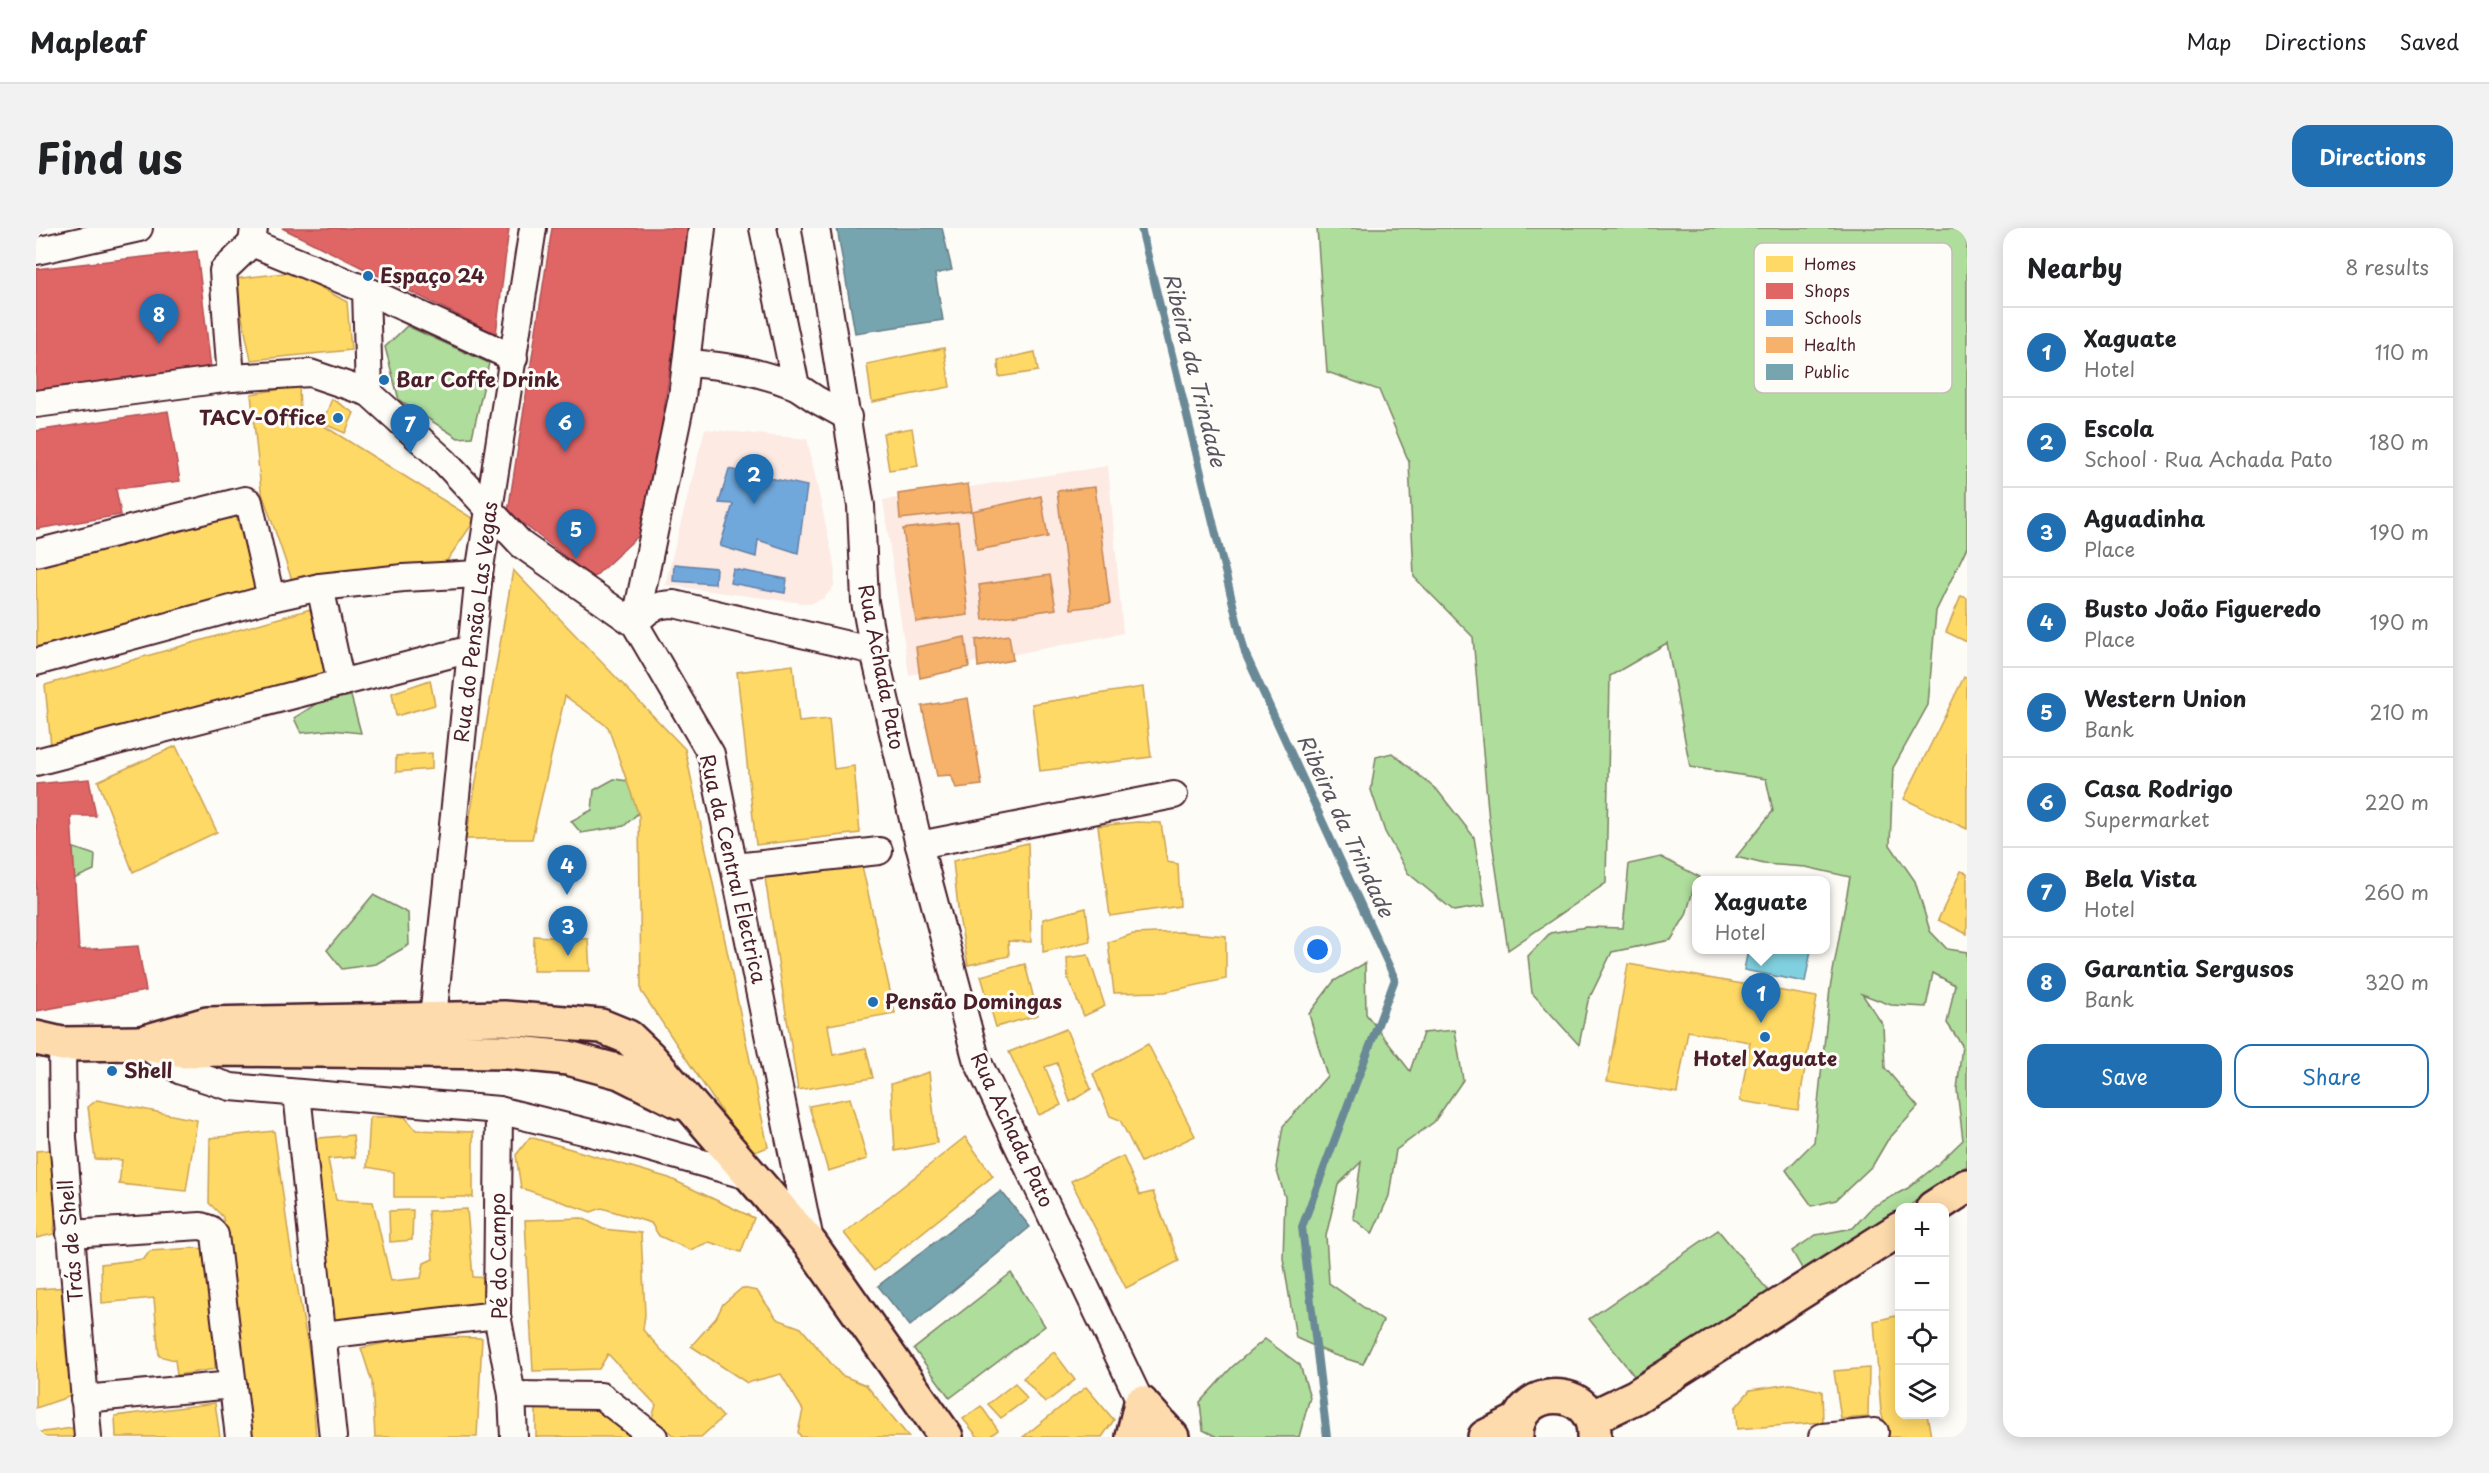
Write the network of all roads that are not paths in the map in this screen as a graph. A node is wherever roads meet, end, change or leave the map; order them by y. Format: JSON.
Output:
{"nodes":[{"id":1,"x":139,"y":228,"type":"edge"},
{"id":2,"x":533,"y":228,"type":"edge"},
{"id":3,"x":702,"y":228,"type":"edge"},
{"id":4,"x":763,"y":228,"type":"edge"},
{"id":5,"x":816,"y":228,"type":"edge"},
{"id":6,"x":253,"y":235,"type":"edge"},
{"id":7,"x":36,"y":251,"type":"edge"},
{"id":8,"x":366,"y":290,"type":"junction"},
{"id":9,"x":513,"y":358,"type":"junction"},
{"id":10,"x":687,"y":363,"type":"junction"},
{"id":11,"x":231,"y":378,"type":"junction"},
{"id":12,"x":796,"y":386,"type":"junction"},
{"id":13,"x":369,"y":393,"type":"junction"},
{"id":14,"x":36,"y":404,"type":"edge"},
{"id":15,"x":848,"y":417,"type":"junction"},
{"id":16,"x":490,"y":510,"type":"junction"},
{"id":17,"x":36,"y":552,"type":"edge"},
{"id":18,"x":479,"y":574,"type":"junction"},
{"id":19,"x":320,"y":587,"type":"junction"},
{"id":20,"x":271,"y":598,"type":"junction"},
{"id":21,"x":634,"y":624,"type":"junction"},
{"id":22,"x":471,"y":650,"type":"junction"},
{"id":23,"x":874,"y":651,"type":"junction"},
{"id":24,"x":36,"y":662,"type":"edge"},
{"id":25,"x":341,"y":683,"type":"junction"},
{"id":26,"x":36,"y":762,"type":"edge"},
{"id":27,"x":1174,"y":795,"type":"dead end"},
{"id":28,"x":919,"y":844,"type":"junction"},
{"id":29,"x":879,"y":851,"type":"dead end"},
{"id":30,"x":735,"y":867,"type":"junction"},
{"id":31,"x":431,"y":1018,"type":"junction"},
{"id":32,"x":49,"y":1041,"type":"edge"},
{"id":33,"x":141,"y":1043,"type":"junction"},
{"id":34,"x":430,"y":1050,"type":"junction"},
{"id":35,"x":297,"y":1093,"type":"junction"},
{"id":36,"x":694,"y":1109,"type":"junction"},
{"id":37,"x":499,"y":1110,"type":"junction"},
{"id":38,"x":754,"y":1178,"type":"junction"},
{"id":39,"x":1967,"y":1186,"type":"edge"},
{"id":40,"x":1942,"y":1203,"type":"edge"},
{"id":41,"x":1895,"y":1232,"type":"edge"},
{"id":42,"x":70,"y":1234,"type":"junction"},
{"id":43,"x":811,"y":1245,"type":"junction"},
{"id":44,"x":497,"y":1315,"type":"junction"},
{"id":45,"x":323,"y":1335,"type":"junction"},
{"id":46,"x":233,"y":1385,"type":"junction"},
{"id":47,"x":512,"y":1395,"type":"junction"},
{"id":48,"x":84,"y":1399,"type":"junction"},
{"id":49,"x":1141,"y":1403,"type":"junction"},
{"id":50,"x":1593,"y":1427,"type":"edge"},
{"id":51,"x":1517,"y":1428,"type":"edge"},
{"id":52,"x":1875,"y":1432,"type":"dead end"},
{"id":53,"x":1168,"y":1434,"type":"edge"},
{"id":54,"x":88,"y":1437,"type":"edge"},
{"id":55,"x":239,"y":1437,"type":"edge"},
{"id":56,"x":333,"y":1437,"type":"edge"},
{"id":57,"x":514,"y":1437,"type":"edge"},
{"id":58,"x":654,"y":1437,"type":"edge"},
{"id":59,"x":946,"y":1437,"type":"edge"},
{"id":60,"x":1133,"y":1437,"type":"edge"},
{"id":61,"x":1485,"y":1437,"type":"edge"},
{"id":62,"x":1822,"y":1437,"type":"edge"}],
"edges":[{"from":1,"to":7,"type":"street"},
{"from":2,"to":9,"type":"street","name":"Rua do Pensão Las Vegas"},
{"from":3,"to":10,"type":"street"},
{"from":4,"to":12,"type":"street"},
{"from":5,"to":15,"type":"street","name":"Rua Achada Pato"},
{"from":6,"to":8,"type":"street"},
{"from":6,"to":11,"type":"street"},
{"from":8,"to":9,"type":"street"},
{"from":8,"to":13,"type":"street"},
{"from":9,"to":16,"type":"street","name":"Rua do Pensão Las Vegas"},
{"from":10,"to":12,"type":"street"},
{"from":10,"to":21,"type":"street"},
{"from":11,"to":13,"type":"street","name":"Rua da Central Electrica"},
{"from":11,"to":14,"type":"street","name":"Rua da Central Electrica"},
{"from":12,"to":15,"type":"street"},
{"from":13,"to":16,"type":"street","name":"Rua da Central Electrica"},
{"from":15,"to":23,"type":"street","name":"Rua Achada Pato"},
{"from":16,"to":18,"type":"street","name":"Rua do Pensão Las Vegas"},
{"from":16,"to":21,"type":"street","name":"Rua da Central Electrica"},
{"from":17,"to":20,"type":"street"},
{"from":18,"to":19,"type":"street"},
{"from":18,"to":22,"type":"street","name":"Rua do Pensão Las Vegas"},
{"from":19,"to":20,"type":"street"},
{"from":19,"to":25,"type":"street"},
{"from":20,"to":24,"type":"street"},
{"from":21,"to":23,"type":"street"},
{"from":21,"to":30,"type":"street","name":"Rua da Central Electrica"},
{"from":22,"to":25,"type":"street"},
{"from":22,"to":31,"type":"street","name":"Rua do Pensão Las Vegas"},
{"from":23,"to":28,"type":"street","name":"Rua Achada Pato"},
{"from":25,"to":26,"type":"street"},
{"from":27,"to":28,"type":"street"},
{"from":28,"to":49,"type":"street","name":"Rua Achada Pato"},
{"from":29,"to":30,"type":"street"},
{"from":30,"to":43,"type":"street","name":"Rua da Central Electrica"},
{"from":31,"to":33,"type":"main road"},
{"from":31,"to":34,"type":"street","name":"Rua do Pensão Las Vegas"},
{"from":31,"to":36,"type":"main road"},
{"from":32,"to":33,"type":"main road"},
{"from":32,"to":42,"type":"street","name":"Trás de Shell"},
{"from":33,"to":34,"type":"main road"},
{"from":33,"to":35,"type":"street"},
{"from":34,"to":36,"type":"main road"},
{"from":35,"to":37,"type":"street"},
{"from":35,"to":45,"type":"street"},
{"from":36,"to":38,"type":"main road"},
{"from":37,"to":38,"type":"street"},
{"from":37,"to":44,"type":"street","name":"Pé do Campo"},
{"from":38,"to":43,"type":"main road"},
{"from":39,"to":40,"type":"main road"},
{"from":41,"to":50,"type":"main road"},
{"from":42,"to":46,"type":"street"},
{"from":42,"to":48,"type":"street","name":"Trás de Shell"},
{"from":43,"to":59,"type":"main road"},
{"from":44,"to":45,"type":"street"},
{"from":44,"to":47,"type":"street","name":"Pé do Campo"},
{"from":45,"to":56,"type":"street"},
{"from":46,"to":48,"type":"street"},
{"from":46,"to":55,"type":"street"},
{"from":47,"to":57,"type":"street","name":"Pé do Campo"},
{"from":47,"to":58,"type":"street"},
{"from":48,"to":54,"type":"street","name":"Trás de Shell"},
{"from":49,"to":53,"type":"main road"},
{"from":49,"to":60,"type":"main road"},
{"from":50,"to":51,"type":"main road"},
{"from":51,"to":61,"type":"main road"},
{"from":52,"to":62,"type":"street"}]}
